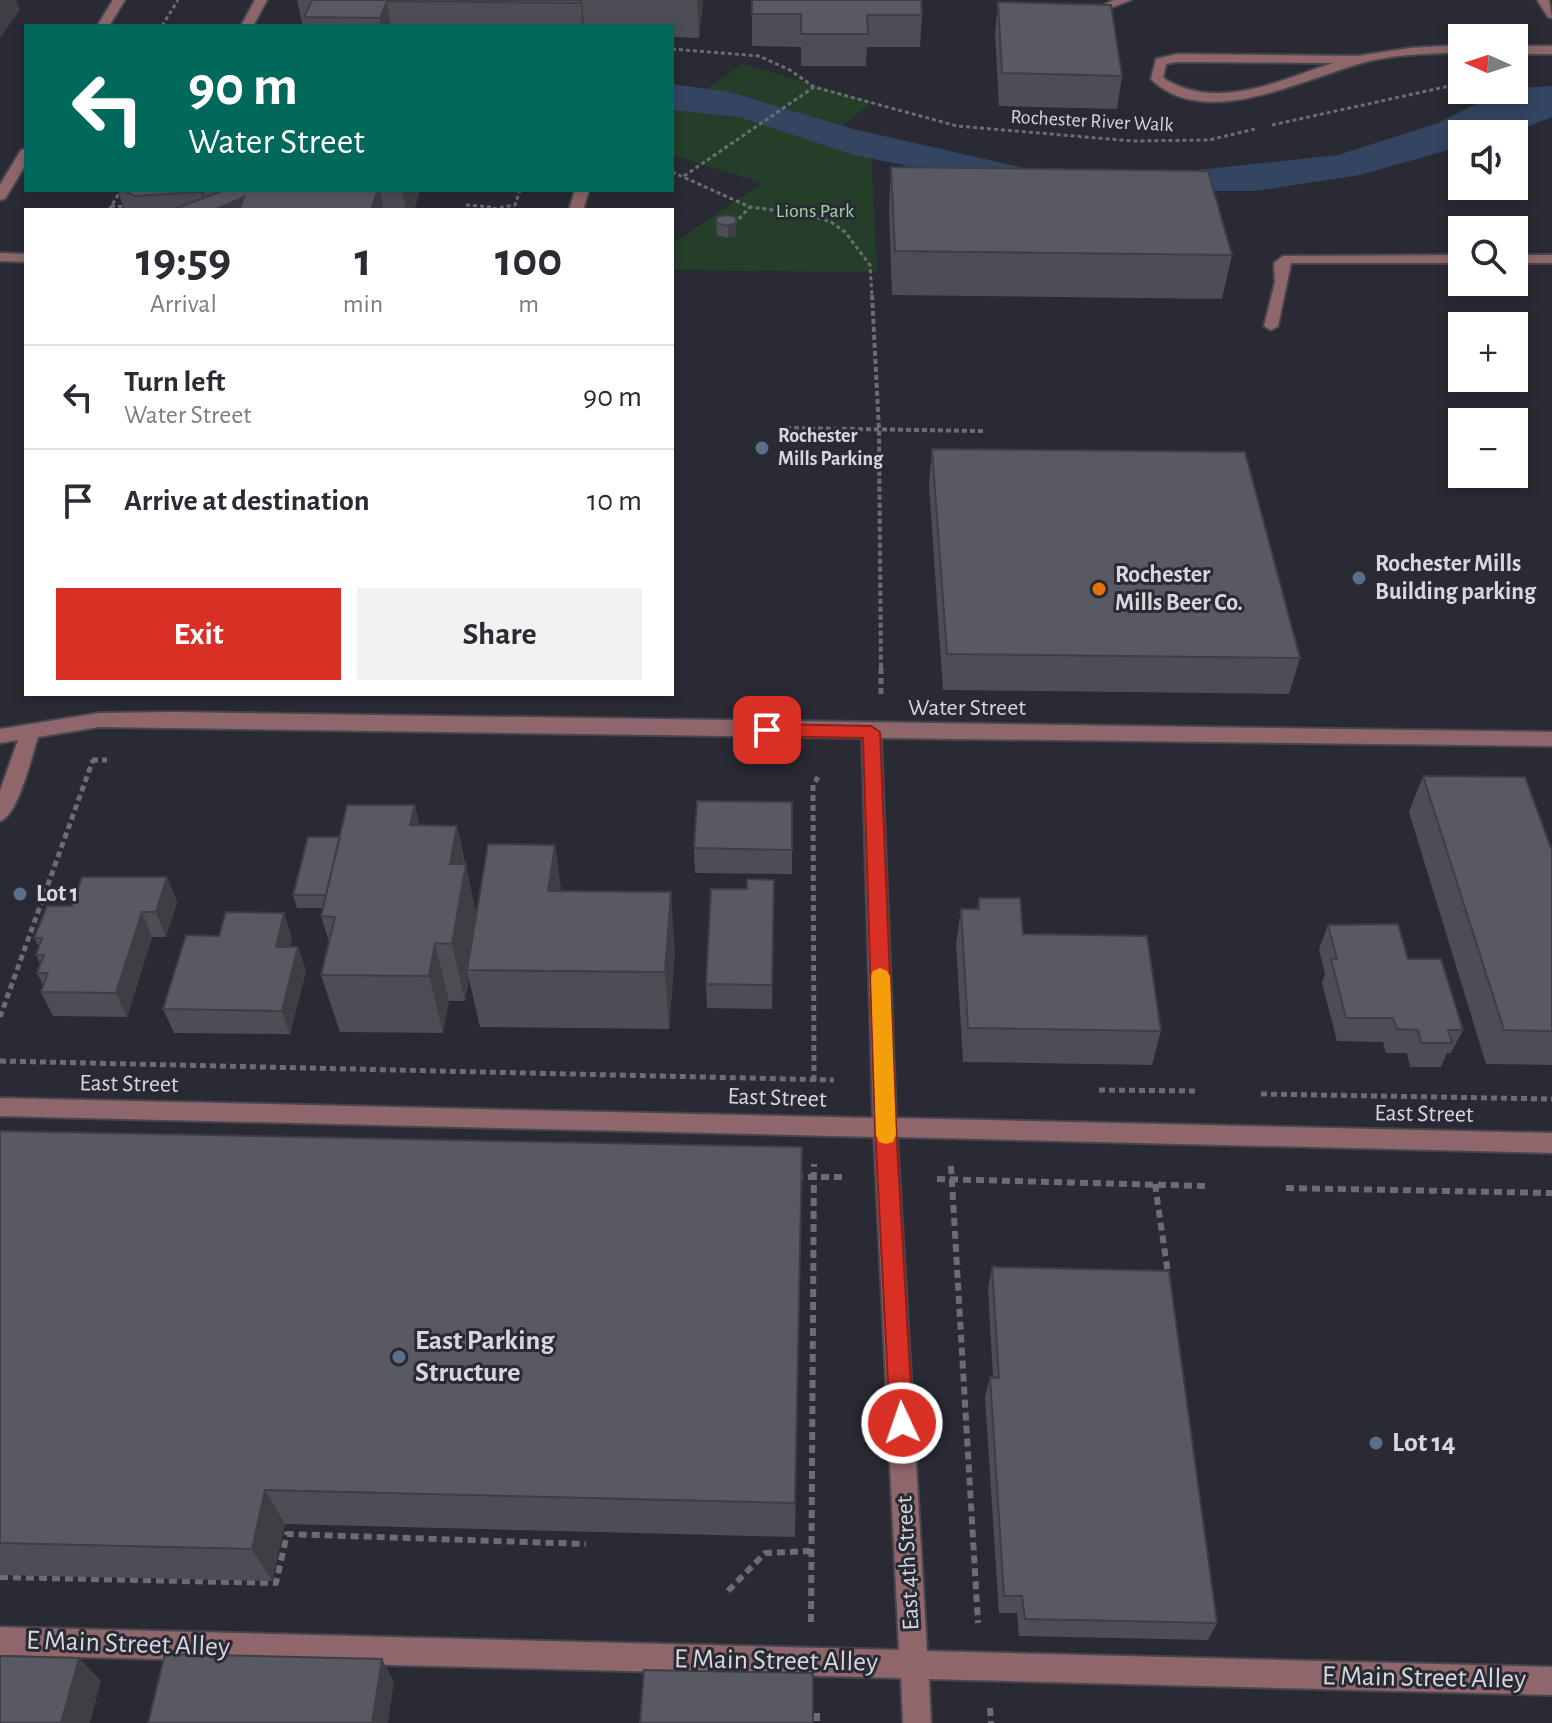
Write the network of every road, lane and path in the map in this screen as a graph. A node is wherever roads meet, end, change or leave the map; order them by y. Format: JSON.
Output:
{"nodes":[{"id":1,"x":119,"y":0,"type":"edge"},
{"id":2,"x":178,"y":0,"type":"edge"},
{"id":3,"x":261,"y":0,"type":"edge"},
{"id":4,"x":1125,"y":0,"type":"edge"},
{"id":5,"x":1543,"y":0,"type":"edge"},
{"id":6,"x":1105,"y":7,"type":"edge"},
{"id":7,"x":1552,"y":15,"type":"edge"},
{"id":8,"x":104,"y":24,"type":"edge"},
{"id":9,"x":163,"y":24,"type":"edge"},
{"id":10,"x":248,"y":24,"type":"edge"},
{"id":11,"x":674,"y":49,"type":"edge"},
{"id":12,"x":1448,"y":49,"type":"edge"},
{"id":13,"x":1528,"y":50,"type":"edge"},
{"id":14,"x":1552,"y":50,"type":"edge"},
{"id":15,"x":1359,"y":60,"type":"junction"},
{"id":16,"x":1448,"y":86,"type":"edge"},
{"id":17,"x":814,"y":87,"type":"junction"},
{"id":18,"x":24,"y":156,"type":"edge"},
{"id":19,"x":674,"y":173,"type":"edge"},
{"id":20,"x":684,"y":176,"type":"junction"},
{"id":21,"x":519,"y":192,"type":"edge"},
{"id":22,"x":0,"y":196,"type":"edge"},
{"id":23,"x":825,"y":202,"type":"dead end"},
{"id":24,"x":466,"y":205,"type":"dead end"},
{"id":25,"x":142,"y":207,"type":"dead end"},
{"id":26,"x":750,"y":207,"type":"junction"},
{"id":27,"x":110,"y":208,"type":"edge"},
{"id":28,"x":496,"y":208,"type":"joint"},
{"id":29,"x":825,"y":220,"type":"junction"},
{"id":30,"x":730,"y":227,"type":"edge"},
{"id":31,"x":0,"y":257,"type":"edge"},
{"id":32,"x":24,"y":258,"type":"edge"},
{"id":33,"x":1448,"y":259,"type":"edge"},
{"id":34,"x":1528,"y":259,"type":"edge"},
{"id":35,"x":1552,"y":259,"type":"edge"},
{"id":36,"x":1271,"y":326,"type":"dead end"},
{"id":37,"x":786,"y":428,"type":"dead end"},
{"id":38,"x":879,"y":430,"type":"junction"},
{"id":39,"x":983,"y":431,"type":"dead end"},
{"id":40,"x":881,"y":705,"type":"dead end"},
{"id":41,"x":30,"y":730,"type":"junction"},
{"id":42,"x":871,"y":732,"type":"junction"},
{"id":43,"x":0,"y":736,"type":"edge"},
{"id":44,"x":1552,"y":739,"type":"edge"},
{"id":45,"x":93,"y":760,"type":"dead end"},
{"id":46,"x":818,"y":777,"type":"dead end"},
{"id":47,"x":0,"y":814,"type":"edge"},
{"id":48,"x":0,"y":1017,"type":"edge"},
{"id":49,"x":0,"y":1061,"type":"edge"},
{"id":50,"x":814,"y":1080,"type":"junction"},
{"id":51,"x":834,"y":1080,"type":"dead end"},
{"id":52,"x":815,"y":1094,"type":"dead end"},
{"id":53,"x":1261,"y":1094,"type":"dead end"},
{"id":54,"x":1552,"y":1099,"type":"edge"},
{"id":55,"x":0,"y":1107,"type":"edge"},
{"id":56,"x":885,"y":1127,"type":"junction"},
{"id":57,"x":1552,"y":1143,"type":"edge"},
{"id":58,"x":814,"y":1157,"type":"dead end"},
{"id":59,"x":951,"y":1162,"type":"dead end"},
{"id":60,"x":786,"y":1177,"type":"edge"},
{"id":61,"x":842,"y":1177,"type":"dead end"},
{"id":62,"x":814,"y":1178,"type":"junction"},
{"id":63,"x":937,"y":1179,"type":"dead end"},
{"id":64,"x":952,"y":1179,"type":"junction"},
{"id":65,"x":1155,"y":1184,"type":"junction"},
{"id":66,"x":1205,"y":1186,"type":"dead end"},
{"id":67,"x":1286,"y":1188,"type":"dead end"},
{"id":68,"x":1552,"y":1193,"type":"edge"},
{"id":69,"x":1168,"y":1277,"type":"edge"},
{"id":70,"x":586,"y":1544,"type":"edge"},
{"id":71,"x":811,"y":1551,"type":"junction"},
{"id":72,"x":0,"y":1577,"type":"edge"},
{"id":73,"x":728,"y":1591,"type":"dead end"},
{"id":74,"x":811,"y":1623,"type":"dead end"},
{"id":75,"x":978,"y":1628,"type":"dead end"},
{"id":76,"x":0,"y":1641,"type":"edge"},
{"id":77,"x":913,"y":1665,"type":"junction"},
{"id":78,"x":1552,"y":1681,"type":"edge"},
{"id":79,"x":990,"y":1708,"type":"dead end"},
{"id":80,"x":817,"y":1713,"type":"edge"},
{"id":81,"x":817,"y":1723,"type":"edge"},
{"id":82,"x":917,"y":1723,"type":"edge"},
{"id":83,"x":991,"y":1723,"type":"edge"}],
"edges":[{"from":1,"to":8,"type":"street"},
{"from":2,"to":9,"type":"path"},
{"from":3,"to":10,"type":"street"},
{"from":4,"to":6,"type":"street"},
{"from":5,"to":7,"type":"street"},
{"from":11,"to":17,"type":"path","name":"Rochester River Walk"},
{"from":12,"to":15,"type":"street"},
{"from":13,"to":14,"type":"street"},
{"from":15,"to":15,"type":"street"},
{"from":16,"to":17,"type":"path","name":"Rochester River Walk"},
{"from":17,"to":20,"type":"path"},
{"from":18,"to":22,"type":"street"},
{"from":19,"to":20,"type":"path"},
{"from":20,"to":26,"type":"path"},
{"from":21,"to":28,"type":"path"},
{"from":23,"to":29,"type":"path"},
{"from":24,"to":28,"type":"path"},
{"from":25,"to":27,"type":"path"},
{"from":26,"to":29,"type":"path"},
{"from":26,"to":30,"type":"path"},
{"from":29,"to":38,"type":"path"},
{"from":31,"to":32,"type":"street"},
{"from":33,"to":36,"type":"street"},
{"from":34,"to":35,"type":"street"},
{"from":37,"to":38,"type":"path"},
{"from":38,"to":39,"type":"path"},
{"from":38,"to":40,"type":"path"},
{"from":41,"to":42,"type":"street","name":"Water Street"},
{"from":41,"to":43,"type":"street","name":"Water Street"},
{"from":41,"to":47,"type":"street"},
{"from":42,"to":44,"type":"street","name":"Water Street"},
{"from":42,"to":56,"type":"street","name":"East 4th Street"},
{"from":45,"to":48,"type":"path"},
{"from":46,"to":50,"type":"path"},
{"from":49,"to":50,"type":"path"},
{"from":50,"to":51,"type":"path"},
{"from":50,"to":52,"type":"path"},
{"from":53,"to":54,"type":"path"},
{"from":55,"to":56,"type":"street","name":"East Street"},
{"from":56,"to":57,"type":"street","name":"East Street"},
{"from":56,"to":77,"type":"street","name":"East 4th Street"},
{"from":58,"to":62,"type":"path"},
{"from":59,"to":64,"type":"path"},
{"from":60,"to":62,"type":"path"},
{"from":61,"to":62,"type":"path"},
{"from":62,"to":71,"type":"path"},
{"from":63,"to":64,"type":"path"},
{"from":64,"to":65,"type":"path"},
{"from":64,"to":75,"type":"path"},
{"from":65,"to":66,"type":"path"},
{"from":65,"to":69,"type":"path"},
{"from":67,"to":68,"type":"path"},
{"from":70,"to":72,"type":"path"},
{"from":71,"to":73,"type":"path"},
{"from":71,"to":74,"type":"path"},
{"from":76,"to":77,"type":"street","name":"E Main Street Alley"},
{"from":77,"to":78,"type":"street","name":"E Main Street Alley"},
{"from":77,"to":82,"type":"street","name":"East 4th Street"},
{"from":79,"to":83,"type":"path"},
{"from":80,"to":81,"type":"path"}]}
